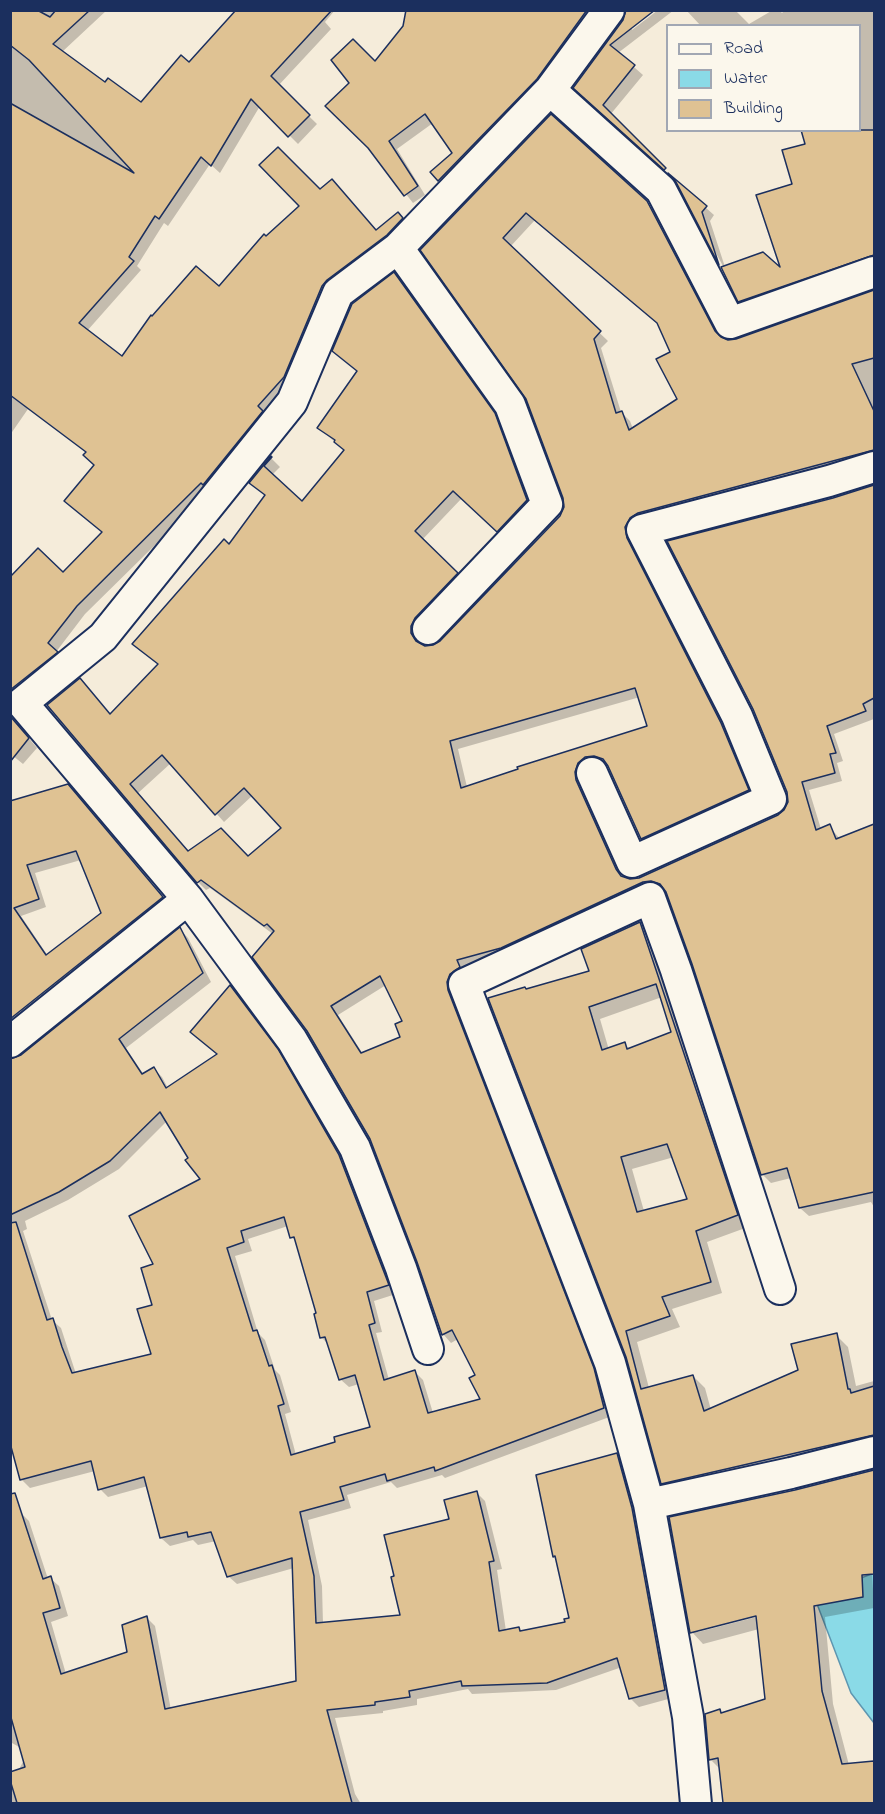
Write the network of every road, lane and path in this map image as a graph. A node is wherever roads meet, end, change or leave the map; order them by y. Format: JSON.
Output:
{"nodes":[{"id":1,"x":609,"y":10,"type":"edge"},
{"id":2,"x":550,"y":90,"type":"junction"},
{"id":3,"x":398,"y":248,"type":"junction"},
{"id":4,"x":874,"y":272,"type":"edge"},
{"id":5,"x":874,"y":467,"type":"edge"},
{"id":6,"x":428,"y":629,"type":"dead end"},
{"id":7,"x":592,"y":773,"type":"dead end"},
{"id":8,"x":188,"y":898,"type":"junction"},
{"id":9,"x":10,"y":1042,"type":"edge"},
{"id":10,"x":780,"y":1289,"type":"dead end"},
{"id":11,"x":428,"y":1349,"type":"dead end"},
{"id":12,"x":874,"y":1452,"type":"edge"},
{"id":13,"x":649,"y":1504,"type":"junction"},
{"id":14,"x":696,"y":1803,"type":"edge"}],
"edges":[{"from":1,"to":2,"type":"street"},
{"from":2,"to":3,"type":"street"},
{"from":2,"to":4,"type":"street"},
{"from":3,"to":6,"type":"street"},
{"from":3,"to":8,"type":"street"},
{"from":5,"to":7,"type":"street"},
{"from":8,"to":9,"type":"street"},
{"from":8,"to":11,"type":"street"},
{"from":10,"to":13,"type":"street"},
{"from":12,"to":13,"type":"street"},
{"from":13,"to":14,"type":"street"}]}
